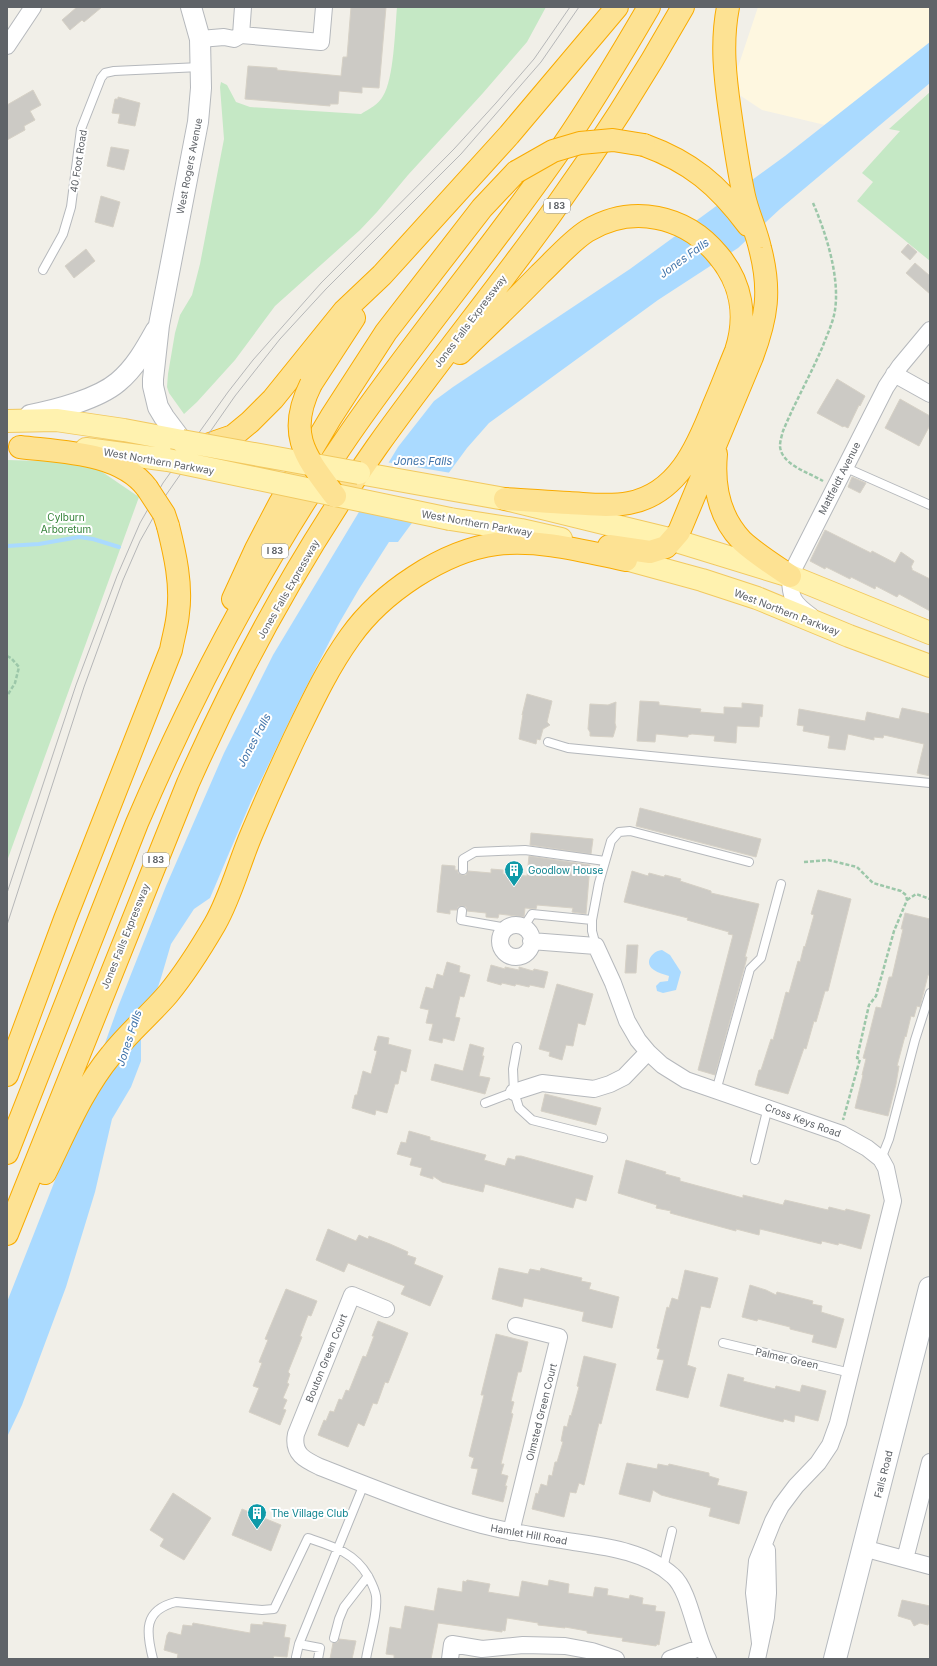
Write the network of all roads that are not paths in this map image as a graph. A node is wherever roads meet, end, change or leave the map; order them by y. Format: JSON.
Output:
{"nodes":[{"id":1,"x":33,"y":7,"type":"edge"},
{"id":2,"x":191,"y":7,"type":"edge"},
{"id":3,"x":243,"y":7,"type":"edge"},
{"id":4,"x":324,"y":7,"type":"edge"},
{"id":5,"x":617,"y":7,"type":"edge"},
{"id":6,"x":649,"y":7,"type":"edge"},
{"id":7,"x":684,"y":7,"type":"edge"},
{"id":8,"x":728,"y":7,"type":"edge"},
{"id":9,"x":241,"y":36,"type":"junction"},
{"id":10,"x":200,"y":40,"type":"junction"},
{"id":11,"x":7,"y":46,"type":"edge"},
{"id":12,"x":200,"y":67,"type":"junction"},
{"id":13,"x":760,"y":247,"type":"junction"},
{"id":14,"x":43,"y":270,"type":"dead end"},
{"id":15,"x":159,"y":325,"type":"junction"},
{"id":16,"x":930,"y":330,"type":"edge"},
{"id":17,"x":894,"y":374,"type":"junction"},
{"id":18,"x":303,"y":378,"type":"junction"},
{"id":19,"x":415,"y":394,"type":"junction"},
{"id":20,"x":930,"y":394,"type":"edge"},
{"id":21,"x":7,"y":420,"type":"edge"},
{"id":22,"x":182,"y":441,"type":"junction"},
{"id":23,"x":717,"y":441,"type":"junction"},
{"id":24,"x":207,"y":445,"type":"junction"},
{"id":25,"x":14,"y":447,"type":"edge"},
{"id":26,"x":311,"y":464,"type":"junction"},
{"id":27,"x":844,"y":467,"type":"junction"},
{"id":28,"x":359,"y":473,"type":"junction"},
{"id":29,"x":335,"y":496,"type":"junction"},
{"id":30,"x":505,"y":499,"type":"junction"},
{"id":31,"x":930,"y":505,"type":"edge"},
{"id":32,"x":552,"y":537,"type":"junction"},
{"id":33,"x":673,"y":540,"type":"junction"},
{"id":34,"x":626,"y":560,"type":"junction"},
{"id":35,"x":790,"y":576,"type":"junction"},
{"id":36,"x":824,"y":626,"type":"junction"},
{"id":37,"x":930,"y":632,"type":"edge"},
{"id":38,"x":930,"y":666,"type":"edge"},
{"id":39,"x":189,"y":708,"type":"junction"},
{"id":40,"x":548,"y":742,"type":"dead end"},
{"id":41,"x":930,"y":783,"type":"edge"},
{"id":42,"x":606,"y":861,"type":"junction"},
{"id":43,"x":749,"y":862,"type":"dead end"},
{"id":44,"x":463,"y":870,"type":"dead end"},
{"id":45,"x":781,"y":884,"type":"dead end"},
{"id":46,"x":462,"y":911,"type":"dead end"},
{"id":47,"x":592,"y":920,"type":"junction"},
{"id":48,"x":507,"y":928,"type":"junction"},
{"id":49,"x":523,"y":928,"type":"junction"},
{"id":50,"x":531,"y":941,"type":"junction"},
{"id":51,"x":596,"y":946,"type":"junction"},
{"id":52,"x":930,"y":993,"type":"edge"},
{"id":53,"x":517,"y":1047,"type":"dead end"},
{"id":54,"x":648,"y":1052,"type":"junction"},
{"id":55,"x":7,"y":1075,"type":"edge"},
{"id":56,"x":716,"y":1091,"type":"junction"},
{"id":57,"x":514,"y":1092,"type":"junction"},
{"id":58,"x":485,"y":1103,"type":"dead end"},
{"id":59,"x":768,"y":1107,"type":"junction"},
{"id":60,"x":602,"y":1138,"type":"dead end"},
{"id":61,"x":7,"y":1153,"type":"edge"},
{"id":62,"x":881,"y":1159,"type":"junction"},
{"id":63,"x":755,"y":1160,"type":"dead end"},
{"id":64,"x":7,"y":1234,"type":"edge"},
{"id":65,"x":7,"y":1247,"type":"edge"},
{"id":66,"x":930,"y":1288,"type":"edge"},
{"id":67,"x":386,"y":1308,"type":"dead end"},
{"id":68,"x":516,"y":1326,"type":"dead end"},
{"id":69,"x":723,"y":1343,"type":"dead end"},
{"id":70,"x":851,"y":1373,"type":"junction"},
{"id":71,"x":300,"y":1455,"type":"joint"},
{"id":72,"x":930,"y":1462,"type":"edge"},
{"id":73,"x":364,"y":1484,"type":"junction"},
{"id":74,"x":672,"y":1531,"type":"dead end"},
{"id":75,"x":511,"y":1532,"type":"junction"},
{"id":76,"x":338,"y":1548,"type":"junction"},
{"id":77,"x":863,"y":1548,"type":"junction"},
{"id":78,"x":905,"y":1559,"type":"junction"},
{"id":79,"x":930,"y":1566,"type":"edge"},
{"id":80,"x":663,"y":1568,"type":"junction"},
{"id":81,"x":368,"y":1576,"type":"junction"},
{"id":82,"x":334,"y":1638,"type":"dead end"},
{"id":83,"x":298,"y":1644,"type":"junction"},
{"id":84,"x":705,"y":1653,"type":"edge"},
{"id":85,"x":481,"y":1654,"type":"edge"},
{"id":86,"x":296,"y":1657,"type":"dead end"},
{"id":87,"x":153,"y":1659,"type":"edge"},
{"id":88,"x":318,"y":1659,"type":"edge"},
{"id":89,"x":366,"y":1659,"type":"edge"},
{"id":90,"x":450,"y":1659,"type":"edge"},
{"id":91,"x":616,"y":1659,"type":"edge"},
{"id":92,"x":670,"y":1659,"type":"edge"},
{"id":93,"x":758,"y":1659,"type":"edge"},
{"id":94,"x":835,"y":1659,"type":"edge"}],
"edges":[{"from":1,"to":11,"type":"street"},
{"from":2,"to":10,"type":"street","name":"West Rogers Avenue"},
{"from":3,"to":9,"type":"street"},
{"from":4,"to":9,"type":"street"},
{"from":5,"to":18,"type":"highway"},
{"from":6,"to":39,"type":"highway","number":"I 83"},
{"from":7,"to":19,"type":"highway","name":"Jones Falls Expressway","number":"I 83"},
{"from":8,"to":13,"type":"highway"},
{"from":9,"to":10,"type":"street"},
{"from":10,"to":12,"type":"street","name":"West Rogers Avenue"},
{"from":12,"to":14,"type":"lane","name":"40 Foot Road"},
{"from":12,"to":15,"type":"street","name":"West Rogers Avenue"},
{"from":13,"to":23,"type":"highway"},
{"from":13,"to":39,"type":"highway","bridge":true},
{"from":15,"to":21,"type":"street","name":"West Rogers Avenue"},
{"from":15,"to":22,"type":"street","name":"West Rogers Avenue"},
{"from":16,"to":17,"type":"street","name":"Mattfeldt Avenue"},
{"from":17,"to":20,"type":"street"},
{"from":17,"to":27,"type":"street","name":"Mattfeldt Avenue"},
{"from":18,"to":24,"type":"highway"},
{"from":18,"to":26,"type":"highway","bridge":true},
{"from":19,"to":28,"type":"highway","name":"Jones Falls Expressway","number":"I 83"},
{"from":19,"to":30,"type":"highway"},
{"from":21,"to":22,"type":"main road"},
{"from":22,"to":24,"type":"main road","bridge":true},
{"from":23,"to":33,"type":"highway"},
{"from":23,"to":35,"type":"highway"},
{"from":24,"to":26,"type":"main road","bridge":true},
{"from":25,"to":29,"type":"main road","name":"West Northern Parkway","bridge":true},
{"from":25,"to":55,"type":"highway","bridge":true},
{"from":26,"to":28,"type":"main road","bridge":true},
{"from":26,"to":29,"type":"highway","bridge":true},
{"from":27,"to":31,"type":"lane"},
{"from":27,"to":35,"type":"street","name":"Mattfeldt Avenue"},
{"from":28,"to":30,"type":"main road"},
{"from":28,"to":64,"type":"highway","name":"Jones Falls Expressway","number":"I 83"},
{"from":29,"to":32,"type":"main road","name":"West Northern Parkway","bridge":true},
{"from":30,"to":33,"type":"main road"},
{"from":32,"to":33,"type":"highway"},
{"from":32,"to":34,"type":"main road","name":"West Northern Parkway"},
{"from":33,"to":35,"type":"main road"},
{"from":34,"to":36,"type":"main road","name":"West Northern Parkway"},
{"from":34,"to":65,"type":"highway"},
{"from":35,"to":36,"type":"street"},
{"from":35,"to":37,"type":"main road"},
{"from":36,"to":38,"type":"main road","name":"West Northern Parkway"},
{"from":39,"to":61,"type":"highway","number":"I 83"},
{"from":40,"to":41,"type":"lane"},
{"from":42,"to":43,"type":"lane"},
{"from":42,"to":44,"type":"lane"},
{"from":42,"to":47,"type":"lane"},
{"from":45,"to":56,"type":"lane"},
{"from":46,"to":48,"type":"lane"},
{"from":47,"to":49,"type":"lane"},
{"from":47,"to":51,"type":"lane"},
{"from":48,"to":49,"type":"street"},
{"from":48,"to":50,"type":"street"},
{"from":49,"to":50,"type":"street"},
{"from":50,"to":51,"type":"street"},
{"from":51,"to":54,"type":"street","name":"Cross Keys Road"},
{"from":52,"to":62,"type":"lane"},
{"from":53,"to":57,"type":"lane"},
{"from":54,"to":56,"type":"street","name":"Cross Keys Road"},
{"from":54,"to":57,"type":"street"},
{"from":56,"to":59,"type":"street","name":"Cross Keys Road"},
{"from":57,"to":58,"type":"lane"},
{"from":57,"to":60,"type":"lane"},
{"from":59,"to":62,"type":"street","name":"Cross Keys Road"},
{"from":59,"to":63,"type":"lane"},
{"from":62,"to":70,"type":"street"},
{"from":66,"to":77,"type":"main road","name":"Falls Road"},
{"from":67,"to":71,"type":"street","name":"Bouton Green Court"},
{"from":68,"to":75,"type":"street","name":"Olmsted Green Court"},
{"from":69,"to":70,"type":"lane","name":"Palmer Green"},
{"from":70,"to":93,"type":"street"},
{"from":71,"to":73,"type":"street","name":"Hamlet Hill Road"},
{"from":72,"to":78,"type":"street"},
{"from":73,"to":75,"type":"street","name":"Hamlet Hill Road"},
{"from":73,"to":76,"type":"lane"},
{"from":74,"to":80,"type":"lane"},
{"from":75,"to":80,"type":"street","name":"Hamlet Hill Road"},
{"from":76,"to":81,"type":"lane"},
{"from":76,"to":83,"type":"lane"},
{"from":76,"to":87,"type":"lane"},
{"from":77,"to":78,"type":"street"},
{"from":77,"to":94,"type":"main road","name":"Falls Road"},
{"from":78,"to":79,"type":"street"},
{"from":80,"to":84,"type":"street","name":"Hamlet Hill Road"},
{"from":81,"to":82,"type":"lane"},
{"from":81,"to":89,"type":"lane"},
{"from":83,"to":86,"type":"lane"},
{"from":83,"to":88,"type":"lane"},
{"from":84,"to":92,"type":"street"},
{"from":85,"to":90,"type":"street"},
{"from":85,"to":91,"type":"street"}]}
